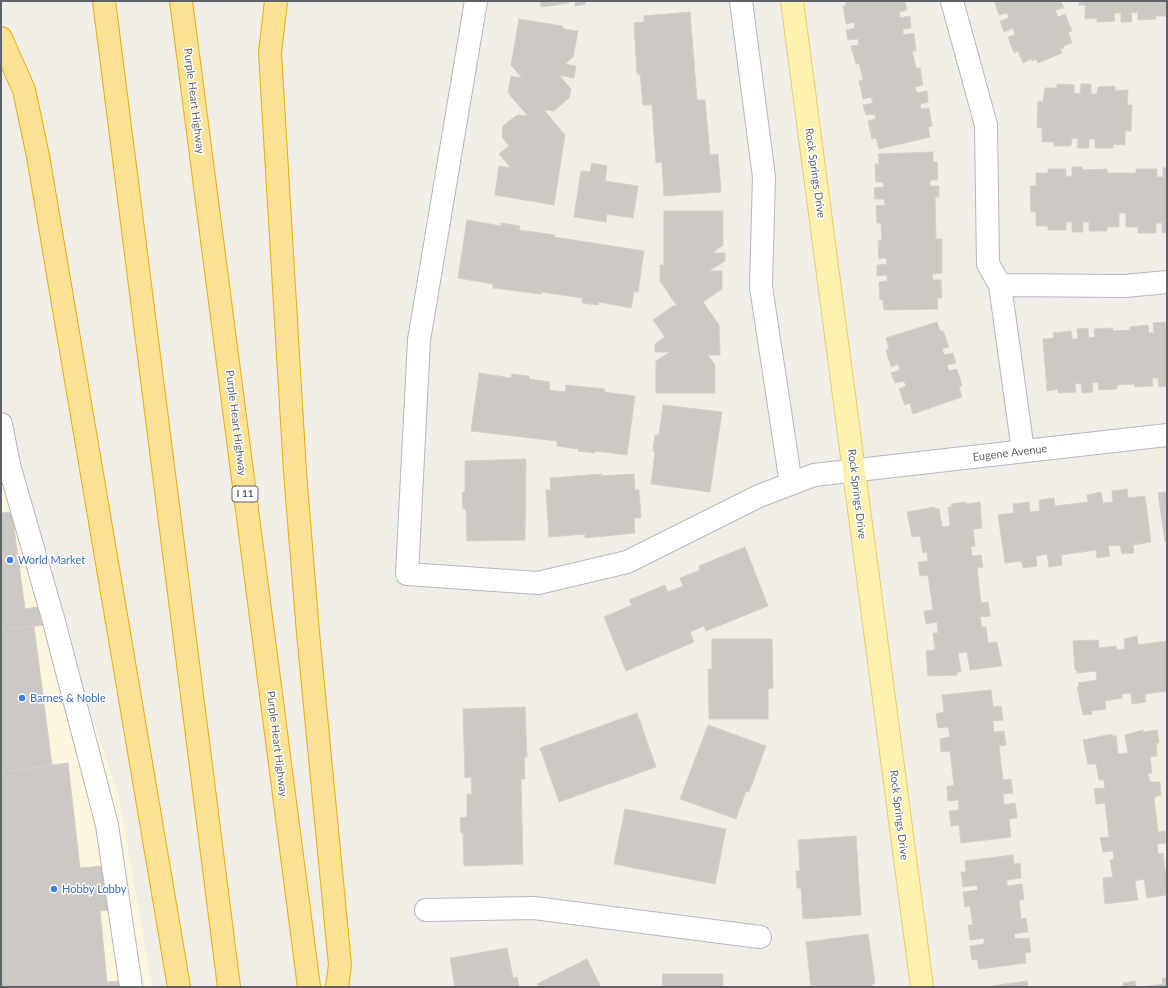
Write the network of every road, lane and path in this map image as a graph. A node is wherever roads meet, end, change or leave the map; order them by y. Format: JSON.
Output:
{"nodes":[{"id":1,"x":104,"y":1,"type":"edge"},
{"id":2,"x":181,"y":1,"type":"edge"},
{"id":3,"x":276,"y":1,"type":"edge"},
{"id":4,"x":476,"y":1,"type":"edge"},
{"id":5,"x":741,"y":1,"type":"edge"},
{"id":6,"x":792,"y":1,"type":"edge"},
{"id":7,"x":952,"y":1,"type":"edge"},
{"id":8,"x":1,"y":38,"type":"edge"},
{"id":9,"x":1167,"y":282,"type":"edge"},
{"id":10,"x":1000,"y":285,"type":"junction"},
{"id":11,"x":1,"y":424,"type":"edge"},
{"id":12,"x":1167,"y":435,"type":"edge"},
{"id":13,"x":1023,"y":451,"type":"junction"},
{"id":14,"x":854,"y":471,"type":"junction"},
{"id":15,"x":791,"y":484,"type":"junction"},
{"id":16,"x":426,"y":910,"type":"dead end"},
{"id":17,"x":760,"y":937,"type":"dead end"},
{"id":18,"x":131,"y":987,"type":"edge"},
{"id":19,"x":179,"y":987,"type":"edge"},
{"id":20,"x":229,"y":987,"type":"edge"},
{"id":21,"x":309,"y":987,"type":"edge"},
{"id":22,"x":337,"y":987,"type":"edge"},
{"id":23,"x":922,"y":987,"type":"edge"}],
"edges":[{"from":1,"to":20,"type":"highway"},
{"from":2,"to":21,"type":"highway","name":"Purple Heart Highway","number":"I 11"},
{"from":3,"to":22,"type":"highway"},
{"from":4,"to":15,"type":"street","name":"Eugene Avenue"},
{"from":5,"to":15,"type":"street"},
{"from":6,"to":14,"type":"main road","name":"Rock Springs Drive"},
{"from":7,"to":10,"type":"street"},
{"from":8,"to":19,"type":"highway"},
{"from":9,"to":10,"type":"street"},
{"from":10,"to":13,"type":"street"},
{"from":11,"to":18,"type":"street"},
{"from":12,"to":13,"type":"street","name":"Eugene Avenue"},
{"from":13,"to":14,"type":"street","name":"Eugene Avenue"},
{"from":14,"to":15,"type":"street","name":"Eugene Avenue"},
{"from":14,"to":23,"type":"main road","name":"Rock Springs Drive"},
{"from":16,"to":17,"type":"street"}]}
